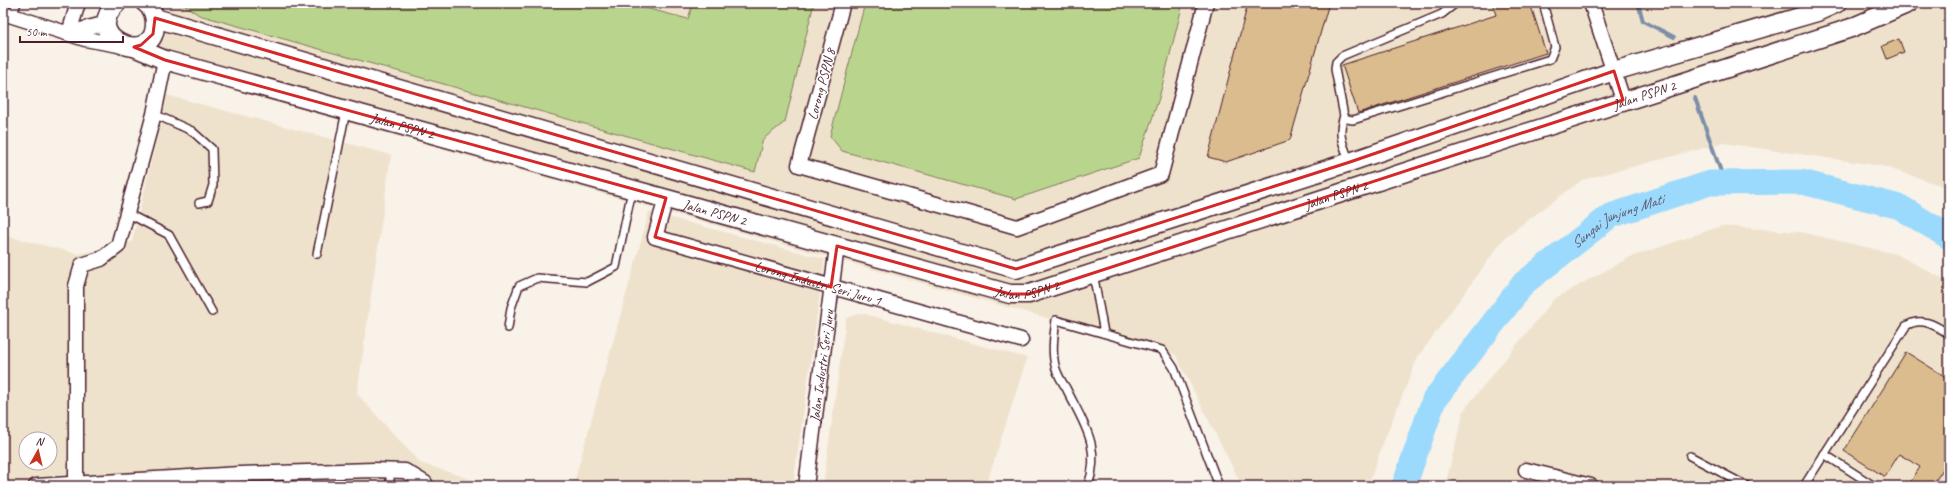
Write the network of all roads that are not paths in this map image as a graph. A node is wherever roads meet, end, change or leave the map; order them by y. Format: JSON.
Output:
{"nodes":[{"id":1,"x":78,"y":3,"type":"edge"},
{"id":2,"x":843,"y":3,"type":"edge"},
{"id":3,"x":1206,"y":3,"type":"edge"},
{"id":4,"x":1456,"y":3,"type":"edge"},
{"id":5,"x":1543,"y":3,"type":"edge"},
{"id":6,"x":1591,"y":3,"type":"edge"},
{"id":7,"x":1837,"y":3,"type":"edge"},
{"id":8,"x":1909,"y":3,"type":"edge"},
{"id":9,"x":149,"y":7,"type":"edge"},
{"id":10,"x":11,"y":11,"type":"edge"},
{"id":11,"x":110,"y":11,"type":"edge"},
{"id":12,"x":69,"y":33,"type":"junction"},
{"id":13,"x":130,"y":47,"type":"junction"},
{"id":14,"x":165,"y":60,"type":"junction"},
{"id":15,"x":1614,"y":71,"type":"junction"},
{"id":16,"x":1623,"y":100,"type":"junction"},
{"id":17,"x":347,"y":109,"type":"junction"},
{"id":18,"x":154,"y":114,"type":"junction"},
{"id":19,"x":1344,"y":116,"type":"junction"},
{"id":20,"x":1350,"y":162,"type":"junction"},
{"id":21,"x":632,"y":189,"type":"junction"},
{"id":22,"x":666,"y":198,"type":"junction"},
{"id":23,"x":200,"y":203,"type":"dead end"},
{"id":24,"x":127,"y":213,"type":"junction"},
{"id":25,"x":837,"y":246,"type":"junction"},
{"id":26,"x":317,"y":254,"type":"dead end"},
{"id":27,"x":1093,"y":273,"type":"junction"},
{"id":28,"x":831,"y":287,"type":"junction"},
{"id":29,"x":212,"y":312,"type":"dead end"},
{"id":30,"x":508,"y":328,"type":"dead end"},
{"id":31,"x":1104,"y":334,"type":"junction"},
{"id":32,"x":1949,"y":334,"type":"edge"},
{"id":33,"x":1021,"y":340,"type":"dead end"},
{"id":34,"x":1824,"y":454,"type":"junction"},
{"id":35,"x":1690,"y":456,"type":"dead end"},
{"id":36,"x":1526,"y":470,"type":"dead end"},
{"id":37,"x":390,"y":471,"type":"junction"},
{"id":38,"x":288,"y":479,"type":"edge"},
{"id":39,"x":76,"y":483,"type":"junction"},
{"id":40,"x":140,"y":483,"type":"edge"},
{"id":41,"x":36,"y":486,"type":"edge"},
{"id":42,"x":390,"y":486,"type":"edge"},
{"id":43,"x":426,"y":486,"type":"edge"},
{"id":44,"x":806,"y":486,"type":"edge"},
{"id":45,"x":1088,"y":486,"type":"edge"},
{"id":46,"x":1219,"y":486,"type":"edge"},
{"id":47,"x":1591,"y":486,"type":"edge"},
{"id":48,"x":1747,"y":486,"type":"edge"},
{"id":49,"x":1804,"y":486,"type":"edge"},
{"id":50,"x":1874,"y":486,"type":"edge"}],
"edges":[{"from":1,"to":12,"type":"street"},
{"from":2,"to":3,"type":"street","name":"Lorong PSPN 8"},
{"from":4,"to":19,"type":"lane"},
{"from":5,"to":19,"type":"lane"},
{"from":6,"to":15,"type":"street"},
{"from":7,"to":15,"type":"street","name":"Jalan PSPN 2"},
{"from":8,"to":16,"type":"street","name":"Jalan PSPN 2"},
{"from":9,"to":13,"type":"street"},
{"from":9,"to":20,"type":"street","name":"Jalan PSPN 2"},
{"from":10,"to":12,"type":"street"},
{"from":11,"to":12,"type":"street"},
{"from":11,"to":13,"type":"street","name":"Jalan PSPN 2"},
{"from":12,"to":13,"type":"street"},
{"from":13,"to":14,"type":"street","name":"Jalan PSPN 2"},
{"from":14,"to":17,"type":"street","name":"Jalan PSPN 2"},
{"from":14,"to":18,"type":"street"},
{"from":15,"to":16,"type":"street"},
{"from":15,"to":20,"type":"street","name":"Jalan PSPN 2"},
{"from":16,"to":27,"type":"street","name":"Jalan PSPN 2"},
{"from":17,"to":21,"type":"street","name":"Jalan PSPN 2"},
{"from":17,"to":26,"type":"lane"},
{"from":18,"to":23,"type":"lane"},
{"from":18,"to":24,"type":"street"},
{"from":19,"to":20,"type":"lane"},
{"from":21,"to":22,"type":"street","name":"Jalan PSPN 2"},
{"from":21,"to":30,"type":"lane"},
{"from":22,"to":25,"type":"street","name":"Jalan PSPN 2"},
{"from":22,"to":28,"type":"street","name":"Lorong Industri Seri Juru 1"},
{"from":24,"to":29,"type":"lane"},
{"from":24,"to":39,"type":"street"},
{"from":25,"to":27,"type":"street","name":"Jalan PSPN 2"},
{"from":25,"to":28,"type":"street","name":"Jalan Industri Seri Juru"},
{"from":27,"to":31,"type":"lane"},
{"from":28,"to":33,"type":"street","name":"Lorong Industri Seri Juru 1"},
{"from":28,"to":44,"type":"street","name":"Jalan Industri Seri Juru"},
{"from":31,"to":45,"type":"lane"},
{"from":31,"to":46,"type":"lane"},
{"from":32,"to":34,"type":"lane"},
{"from":34,"to":49,"type":"lane"},
{"from":34,"to":50,"type":"lane"},
{"from":35,"to":48,"type":"lane"},
{"from":36,"to":47,"type":"street"},
{"from":37,"to":38,"type":"street"},
{"from":37,"to":42,"type":"lane"},
{"from":37,"to":43,"type":"street"},
{"from":38,"to":40,"type":"street"},
{"from":39,"to":40,"type":"street"},
{"from":39,"to":41,"type":"street"}]}
